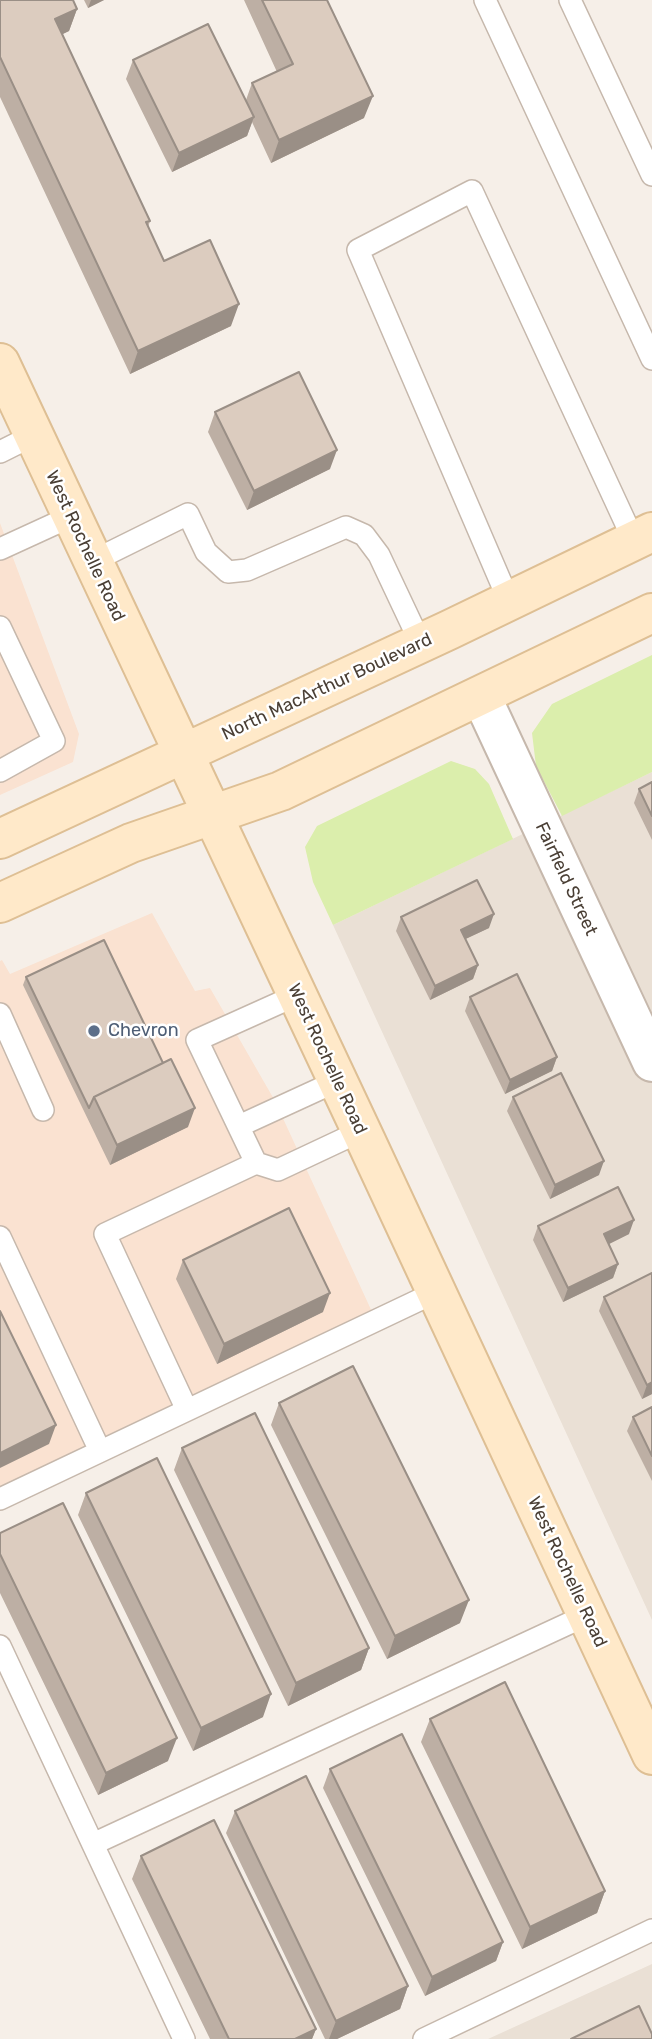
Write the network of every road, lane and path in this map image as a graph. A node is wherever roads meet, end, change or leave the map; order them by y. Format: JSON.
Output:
{"nodes":[{"id":1,"x":485,"y":0,"type":"edge"},
{"id":2,"x":570,"y":0,"type":"edge"},
{"id":3,"x":652,"y":176,"type":"edge"},
{"id":4,"x":652,"y":359,"type":"edge"},
{"id":5,"x":0,"y":363,"type":"edge"},
{"id":6,"x":17,"y":444,"type":"edge"},
{"id":7,"x":72,"y":516,"type":"junction"},
{"id":8,"x":643,"y":537,"type":"edge"},
{"id":9,"x":0,"y":549,"type":"edge"},
{"id":10,"x":93,"y":561,"type":"junction"},
{"id":11,"x":509,"y":601,"type":"junction"},
{"id":12,"x":652,"y":614,"type":"edge"},
{"id":13,"x":0,"y":627,"type":"edge"},
{"id":14,"x":421,"y":644,"type":"junction"},
{"id":15,"x":481,"y":696,"type":"junction"},
{"id":16,"x":183,"y":754,"type":"junction"},
{"id":17,"x":0,"y":771,"type":"edge"},
{"id":18,"x":212,"y":815,"type":"junction"},
{"id":19,"x":0,"y":839,"type":"edge"},
{"id":20,"x":0,"y":903,"type":"edge"},
{"id":21,"x":297,"y":995,"type":"junction"},
{"id":22,"x":0,"y":1014,"type":"edge"},
{"id":23,"x":652,"y":1062,"type":"edge"},
{"id":24,"x":337,"y":1081,"type":"junction"},
{"id":25,"x":43,"y":1110,"type":"dead end"},
{"id":26,"x":239,"y":1126,"type":"junction"},
{"id":27,"x":361,"y":1131,"type":"junction"},
{"id":28,"x":256,"y":1163,"type":"junction"},
{"id":29,"x":0,"y":1237,"type":"edge"},
{"id":30,"x":436,"y":1292,"type":"junction"},
{"id":31,"x":187,"y":1410,"type":"junction"},
{"id":32,"x":100,"y":1451,"type":"junction"},
{"id":33,"x":0,"y":1499,"type":"edge"},
{"id":34,"x":587,"y":1615,"type":"junction"},
{"id":35,"x":0,"y":1646,"type":"edge"},
{"id":36,"x":652,"y":1755,"type":"edge"},
{"id":37,"x":93,"y":1844,"type":"junction"},
{"id":38,"x":652,"y":1930,"type":"edge"},
{"id":39,"x":184,"y":2039,"type":"edge"},
{"id":40,"x":424,"y":2039,"type":"edge"}],
"edges":[{"from":1,"to":4,"type":"lane"},
{"from":2,"to":3,"type":"lane"},
{"from":5,"to":6,"type":"main road","name":"West Rochelle Road"},
{"from":6,"to":7,"type":"main road","name":"West Rochelle Road"},
{"from":7,"to":9,"type":"lane"},
{"from":7,"to":10,"type":"main road","name":"West Rochelle Road"},
{"from":8,"to":11,"type":"main road","name":"North MacArthur Boulevard"},
{"from":8,"to":11,"type":"lane"},
{"from":10,"to":14,"type":"lane"},
{"from":10,"to":16,"type":"main road","name":"West Rochelle Road"},
{"from":11,"to":14,"type":"main road","name":"North MacArthur Boulevard"},
{"from":12,"to":15,"type":"main road"},
{"from":13,"to":17,"type":"lane"},
{"from":14,"to":16,"type":"main road","name":"North MacArthur Boulevard"},
{"from":15,"to":18,"type":"main road"},
{"from":15,"to":23,"type":"street","name":"Fairfield Street"},
{"from":16,"to":18,"type":"main road","name":"West Rochelle Road"},
{"from":16,"to":19,"type":"main road","name":"North MacArthur Boulevard"},
{"from":18,"to":20,"type":"main road"},
{"from":18,"to":21,"type":"main road","name":"West Rochelle Road"},
{"from":21,"to":24,"type":"main road","name":"West Rochelle Road"},
{"from":21,"to":26,"type":"lane"},
{"from":22,"to":25,"type":"lane"},
{"from":24,"to":26,"type":"lane"},
{"from":24,"to":27,"type":"main road","name":"West Rochelle Road"},
{"from":26,"to":28,"type":"lane"},
{"from":27,"to":28,"type":"lane"},
{"from":27,"to":30,"type":"main road","name":"West Rochelle Road"},
{"from":28,"to":31,"type":"lane"},
{"from":29,"to":32,"type":"lane"},
{"from":30,"to":31,"type":"lane"},
{"from":30,"to":34,"type":"main road","name":"West Rochelle Road"},
{"from":31,"to":32,"type":"lane"},
{"from":32,"to":33,"type":"lane"},
{"from":34,"to":36,"type":"main road","name":"West Rochelle Road"},
{"from":34,"to":37,"type":"lane"},
{"from":35,"to":37,"type":"lane"},
{"from":37,"to":39,"type":"lane"},
{"from":38,"to":40,"type":"lane"}]}
